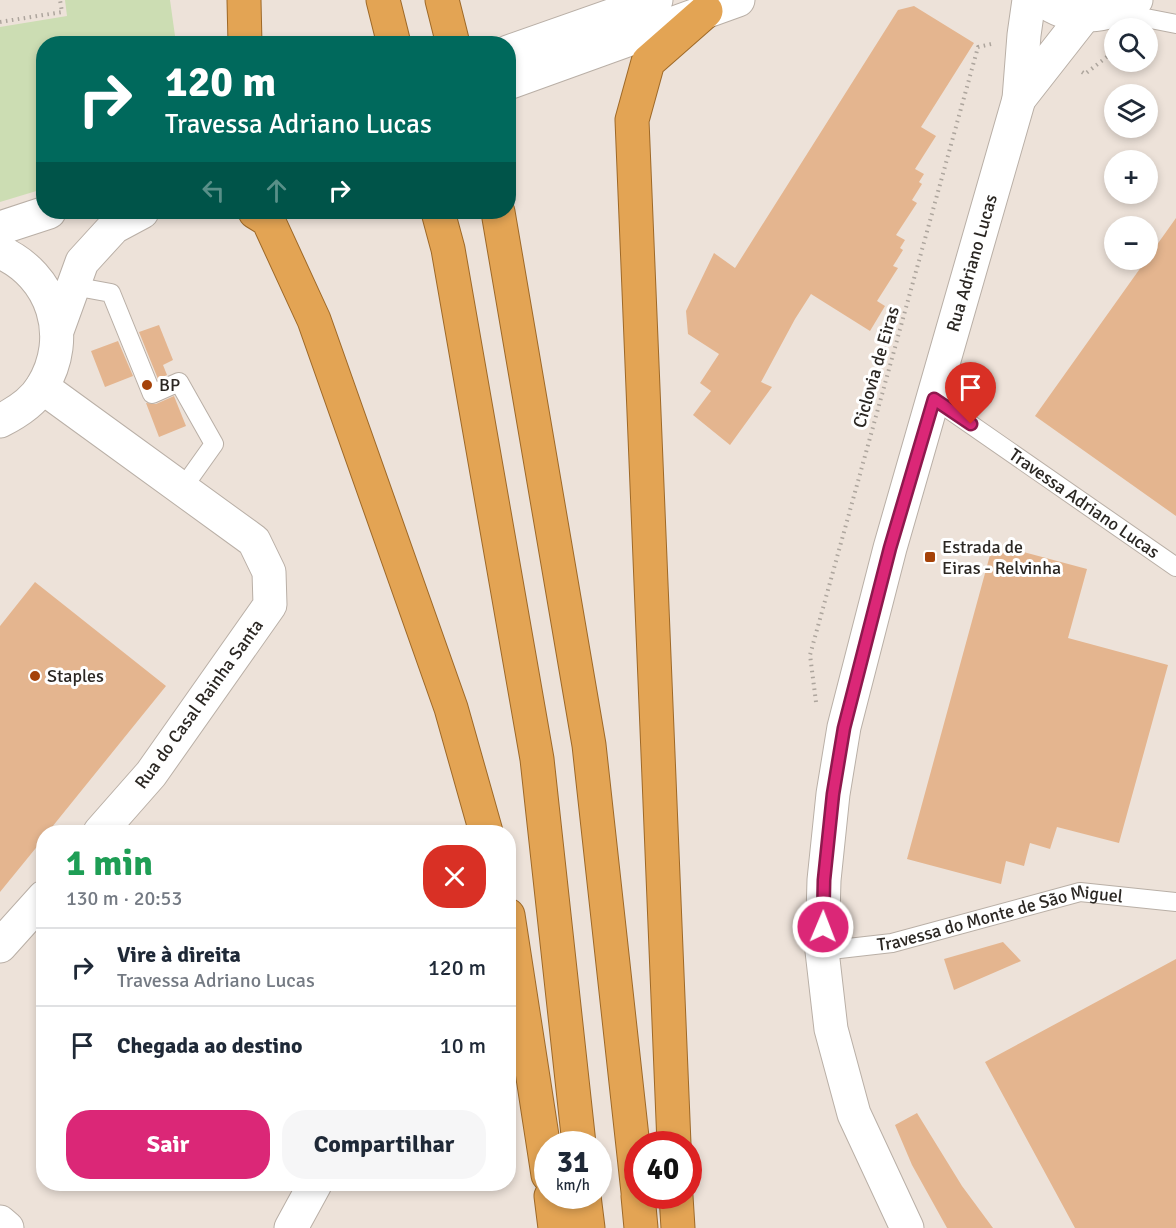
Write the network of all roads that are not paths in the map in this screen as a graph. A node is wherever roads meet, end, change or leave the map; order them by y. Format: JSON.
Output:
{"nodes":[{"id":1,"x":244,"y":0,"type":"edge"},
{"id":2,"x":383,"y":0,"type":"edge"},
{"id":3,"x":442,"y":0,"type":"edge"},
{"id":4,"x":656,"y":0,"type":"edge"},
{"id":5,"x":738,"y":0,"type":"edge"},
{"id":6,"x":1029,"y":0,"type":"edge"},
{"id":7,"x":1043,"y":0,"type":"edge"},
{"id":8,"x":1111,"y":9,"type":"edge"},
{"id":9,"x":706,"y":11,"type":"junction"},
{"id":10,"x":1176,"y":24,"type":"edge"},
{"id":11,"x":245,"y":36,"type":"edge"},
{"id":12,"x":392,"y":36,"type":"edge"},
{"id":13,"x":451,"y":36,"type":"edge"},
{"id":14,"x":564,"y":48,"type":"junction"},
{"id":15,"x":516,"y":51,"type":"edge"},
{"id":16,"x":516,"y":78,"type":"edge"},
{"id":17,"x":1019,"y":99,"type":"junction"},
{"id":18,"x":36,"y":216,"type":"edge"},
{"id":19,"x":129,"y":219,"type":"edge"},
{"id":20,"x":266,"y":219,"type":"edge"},
{"id":21,"x":440,"y":219,"type":"edge"},
{"id":22,"x":499,"y":219,"type":"edge"},
{"id":23,"x":0,"y":228,"type":"edge"},
{"id":24,"x":0,"y":252,"type":"edge"},
{"id":25,"x":73,"y":286,"type":"junction"},
{"id":26,"x":57,"y":331,"type":"junction"},
{"id":27,"x":42,"y":387,"type":"junction"},
{"id":28,"x":934,"y":399,"type":"junction"},
{"id":29,"x":0,"y":421,"type":"edge"},
{"id":30,"x":182,"y":489,"type":"junction"},
{"id":31,"x":1176,"y":567,"type":"edge"},
{"id":32,"x":106,"y":825,"type":"edge"},
{"id":33,"x":484,"y":825,"type":"edge"},
{"id":34,"x":1176,"y":902,"type":"edge"},
{"id":35,"x":36,"y":906,"type":"edge"},
{"id":36,"x":0,"y":946,"type":"edge"},
{"id":37,"x":822,"y":951,"type":"junction"},
{"id":38,"x":516,"y":967,"type":"edge"},
{"id":39,"x":541,"y":1131,"type":"edge"},
{"id":40,"x":578,"y":1131,"type":"edge"},
{"id":41,"x":631,"y":1131,"type":"edge"},
{"id":42,"x":673,"y":1131,"type":"edge"},
{"id":43,"x":311,"y":1191,"type":"edge"},
{"id":44,"x":553,"y":1209,"type":"edge"},
{"id":45,"x":586,"y":1209,"type":"edge"},
{"id":46,"x":639,"y":1209,"type":"edge"},
{"id":47,"x":677,"y":1209,"type":"edge"},
{"id":48,"x":0,"y":1222,"type":"edge"},
{"id":49,"x":7,"y":1228,"type":"edge"},
{"id":50,"x":291,"y":1228,"type":"edge"},
{"id":51,"x":555,"y":1228,"type":"edge"},
{"id":52,"x":588,"y":1228,"type":"edge"},
{"id":53,"x":641,"y":1228,"type":"edge"},
{"id":54,"x":678,"y":1228,"type":"edge"},
{"id":55,"x":907,"y":1228,"type":"edge"}],
"edges":[{"from":1,"to":11,"type":"highway"},
{"from":2,"to":12,"type":"highway"},
{"from":3,"to":13,"type":"highway"},
{"from":4,"to":14,"type":"street"},
{"from":5,"to":9,"type":"street"},
{"from":6,"to":17,"type":"street","name":"Rua Adriano Lucas"},
{"from":7,"to":8,"type":"street"},
{"from":8,"to":10,"type":"lane"},
{"from":8,"to":17,"type":"street","name":"Rua Adriano Lucas"},
{"from":9,"to":14,"type":"street"},
{"from":9,"to":42,"type":"highway"},
{"from":14,"to":15,"type":"street"},
{"from":14,"to":16,"type":"street"},
{"from":17,"to":28,"type":"street","name":"Rua Adriano Lucas"},
{"from":18,"to":23,"type":"street"},
{"from":19,"to":25,"type":"street"},
{"from":20,"to":33,"type":"highway"},
{"from":21,"to":40,"type":"highway"},
{"from":22,"to":41,"type":"highway"},
{"from":24,"to":26,"type":"street"},
{"from":25,"to":26,"type":"street"},
{"from":25,"to":30,"type":"lane"},
{"from":26,"to":27,"type":"street"},
{"from":27,"to":29,"type":"street"},
{"from":27,"to":30,"type":"street","name":"Rua do Casal Rainha Santa"},
{"from":28,"to":31,"type":"lane","name":"Travessa Adriano Lucas"},
{"from":28,"to":37,"type":"street","name":"Rua Adriano Lucas"},
{"from":30,"to":32,"type":"street","name":"Rua do Casal Rainha Santa"},
{"from":34,"to":37,"type":"lane","name":"Travessa do Monte de São Miguel"},
{"from":35,"to":36,"type":"street"},
{"from":37,"to":55,"type":"street","name":"Rua Adriano Lucas"},
{"from":38,"to":39,"type":"highway"},
{"from":43,"to":50,"type":"street"},
{"from":44,"to":51,"type":"highway"},
{"from":45,"to":52,"type":"highway"},
{"from":46,"to":53,"type":"highway"},
{"from":47,"to":54,"type":"highway"},
{"from":48,"to":49,"type":"street"}]}
